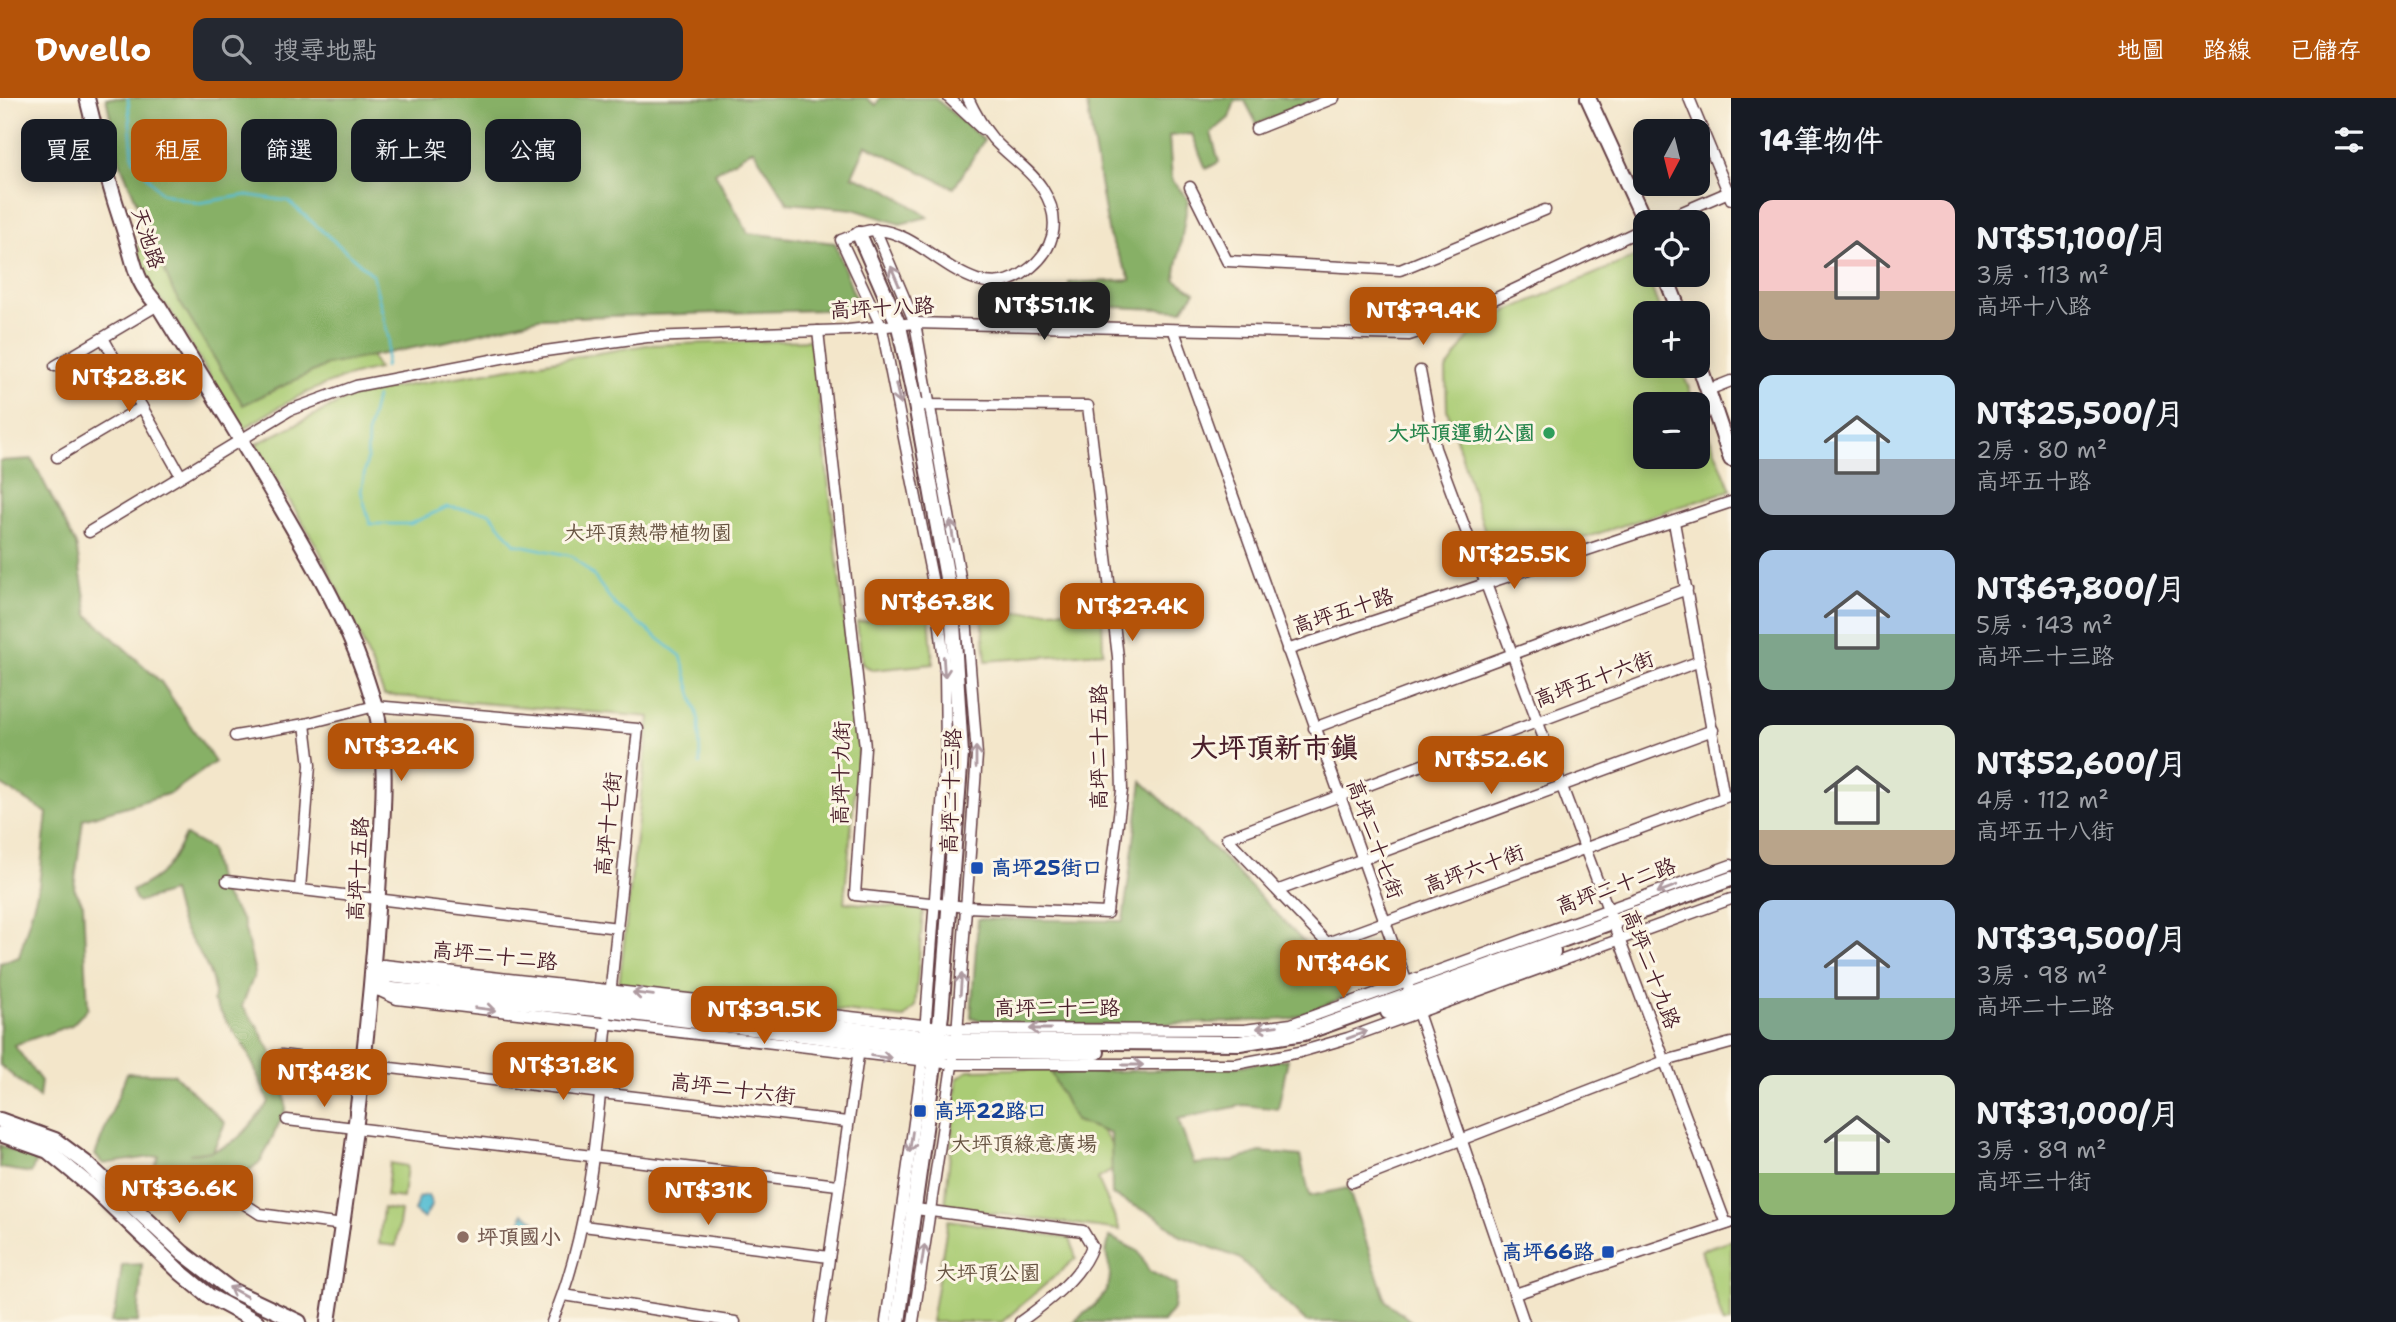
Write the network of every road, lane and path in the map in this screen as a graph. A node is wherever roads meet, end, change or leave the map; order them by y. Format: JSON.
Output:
{"nodes":[{"id":1,"x":87,"y":98,"type":"edge"},
{"id":2,"x":949,"y":98,"type":"edge"},
{"id":3,"x":968,"y":98,"type":"edge"},
{"id":4,"x":1334,"y":98,"type":"edge"},
{"id":5,"x":1588,"y":98,"type":"edge"},
{"id":6,"x":1689,"y":98,"type":"edge"},
{"id":7,"x":1256,"y":129,"type":"dead end"},
{"id":8,"x":993,"y":139,"type":"junction"},
{"id":9,"x":1190,"y":187,"type":"dead end"},
{"id":10,"x":1730,"y":194,"type":"edge"},
{"id":11,"x":1545,"y":210,"type":"dead end"},
{"id":12,"x":1639,"y":210,"type":"edge"},
{"id":13,"x":1689,"y":210,"type":"edge"},
{"id":14,"x":875,"y":229,"type":"junction"},
{"id":15,"x":859,"y":234,"type":"junction"},
{"id":16,"x":1633,"y":235,"type":"edge"},
{"id":17,"x":158,"y":305,"type":"junction"},
{"id":18,"x":915,"y":323,"type":"junction"},
{"id":19,"x":899,"y":326,"type":"junction"},
{"id":20,"x":882,"y":328,"type":"junction"},
{"id":21,"x":818,"y":331,"type":"junction"},
{"id":22,"x":1174,"y":331,"type":"junction"},
{"id":23,"x":103,"y":338,"type":"junction"},
{"id":24,"x":55,"y":366,"type":"dead end"},
{"id":25,"x":1420,"y":370,"type":"dead end"},
{"id":26,"x":1704,"y":378,"type":"edge"},
{"id":27,"x":1731,"y":381,"type":"edge"},
{"id":28,"x":1708,"y":390,"type":"junction"},
{"id":29,"x":931,"y":404,"type":"junction"},
{"id":30,"x":916,"y":405,"type":"junction"},
{"id":31,"x":142,"y":407,"type":"junction"},
{"id":32,"x":241,"y":440,"type":"junction"},
{"id":33,"x":57,"y":457,"type":"dead end"},
{"id":34,"x":1731,"y":459,"type":"edge"},
{"id":35,"x":181,"y":476,"type":"junction"},
{"id":36,"x":1731,"y":502,"type":"edge"},
{"id":37,"x":1674,"y":522,"type":"junction"},
{"id":38,"x":89,"y":532,"type":"dead end"},
{"id":39,"x":1487,"y":584,"type":"junction"},
{"id":40,"x":1687,"y":589,"type":"junction"},
{"id":41,"x":1287,"y":650,"type":"junction"},
{"id":42,"x":1513,"y":652,"type":"junction"},
{"id":43,"x":1700,"y":662,"type":"junction"},
{"id":44,"x":375,"y":706,"type":"junction"},
{"id":45,"x":1539,"y":719,"type":"junction"},
{"id":46,"x":305,"y":724,"type":"junction"},
{"id":47,"x":1314,"y":728,"type":"junction"},
{"id":48,"x":1713,"y":730,"type":"junction"},
{"id":49,"x":235,"y":736,"type":"dead end"},
{"id":50,"x":1563,"y":785,"type":"junction"},
{"id":51,"x":1338,"y":796,"type":"junction"},
{"id":52,"x":1727,"y":796,"type":"edge"},
{"id":53,"x":1227,"y":838,"type":"joint"},
{"id":54,"x":1585,"y":848,"type":"junction"},
{"id":55,"x":1362,"y":860,"type":"junction"},
{"id":56,"x":1731,"y":865,"type":"edge"},
{"id":57,"x":1731,"y":879,"type":"edge"},
{"id":58,"x":227,"y":881,"type":"dead end"},
{"id":59,"x":1731,"y":888,"type":"edge"},
{"id":60,"x":300,"y":890,"type":"junction"},
{"id":61,"x":1279,"y":890,"type":"junction"},
{"id":62,"x":377,"y":898,"type":"junction"},
{"id":63,"x":1731,"y":899,"type":"edge"},
{"id":64,"x":936,"y":904,"type":"junction"},
{"id":65,"x":952,"y":905,"type":"junction"},
{"id":66,"x":967,"y":907,"type":"junction"},
{"id":67,"x":1385,"y":922,"type":"junction"},
{"id":68,"x":1614,"y":925,"type":"junction"},
{"id":69,"x":618,"y":928,"type":"junction"},
{"id":70,"x":371,"y":988,"type":"junction"},
{"id":71,"x":1413,"y":998,"type":"junction"},
{"id":72,"x":609,"y":1006,"type":"junction"},
{"id":73,"x":860,"y":1035,"type":"junction"},
{"id":74,"x":1731,"y":1043,"type":"edge"},
{"id":75,"x":931,"y":1045,"type":"junction"},
{"id":76,"x":955,"y":1046,"type":"junction"},
{"id":77,"x":281,"y":1055,"type":"dead end"},
{"id":78,"x":1665,"y":1061,"type":"junction"},
{"id":79,"x":364,"y":1063,"type":"junction"},
{"id":80,"x":599,"y":1091,"type":"junction"},
{"id":81,"x":0,"y":1120,"type":"edge"},
{"id":82,"x":287,"y":1120,"type":"dead end"},
{"id":83,"x":848,"y":1122,"type":"junction"},
{"id":84,"x":357,"y":1128,"type":"junction"},
{"id":85,"x":0,"y":1135,"type":"edge"},
{"id":86,"x":1463,"y":1140,"type":"junction"},
{"id":87,"x":52,"y":1146,"type":"junction"},
{"id":88,"x":592,"y":1155,"type":"junction"},
{"id":89,"x":1352,"y":1182,"type":"dead end"},
{"id":90,"x":838,"y":1185,"type":"junction"},
{"id":91,"x":229,"y":1194,"type":"dead end"},
{"id":92,"x":907,"y":1208,"type":"junction"},
{"id":93,"x":930,"y":1212,"type":"junction"},
{"id":94,"x":1728,"y":1223,"type":"edge"},
{"id":95,"x":342,"y":1225,"type":"junction"},
{"id":96,"x":583,"y":1226,"type":"junction"},
{"id":97,"x":828,"y":1257,"type":"junction"},
{"id":98,"x":1515,"y":1294,"type":"junction"},
{"id":99,"x":564,"y":1295,"type":"junction"},
{"id":100,"x":257,"y":1322,"type":"edge"},
{"id":101,"x":299,"y":1322,"type":"edge"},
{"id":102,"x":328,"y":1322,"type":"edge"},
{"id":103,"x":552,"y":1322,"type":"edge"},
{"id":104,"x":735,"y":1322,"type":"edge"},
{"id":105,"x":820,"y":1322,"type":"edge"},
{"id":106,"x":886,"y":1322,"type":"edge"},
{"id":107,"x":898,"y":1322,"type":"edge"},
{"id":108,"x":913,"y":1322,"type":"edge"},
{"id":109,"x":1020,"y":1322,"type":"edge"},
{"id":110,"x":1524,"y":1322,"type":"edge"}],
"edges":[{"from":1,"to":17,"type":"street","name":"天池路"},
{"from":2,"to":8,"type":"street"},
{"from":3,"to":8,"type":"street"},
{"from":4,"to":7,"type":"street"},
{"from":5,"to":12,"type":"street"},
{"from":6,"to":10,"type":"street"},
{"from":8,"to":14,"type":"street"},
{"from":9,"to":11,"type":"street"},
{"from":10,"to":13,"type":"street"},
{"from":14,"to":15,"type":"street"},
{"from":18,"to":14,"type":"street","name":"高坪二十三路","one_way":true},
{"from":15,"to":19,"type":"street","name":"高坪二十三路"},
{"from":15,"to":20,"type":"street","name":"高坪二十三路"},
{"from":16,"to":22,"type":"street","name":"高坪十八路"},
{"from":17,"to":23,"type":"street"},
{"from":17,"to":32,"type":"street","name":"高坪十五路"},
{"from":18,"to":19,"type":"street","name":"高坪十八路"},
{"from":18,"to":22,"type":"street","name":"高坪十八路"},
{"from":18,"to":29,"type":"street","name":"高坪二十三路"},
{"from":19,"to":20,"type":"street","name":"高坪十八路"},
{"from":19,"to":30,"type":"street","name":"高坪二十三路"},
{"from":20,"to":21,"type":"street","name":"高坪十八路"},
{"from":20,"to":64,"type":"street","name":"高坪二十三路","one_way":true},
{"from":21,"to":32,"type":"street","name":"高坪十八路"},
{"from":21,"to":64,"type":"street","name":"高坪十九街"},
{"from":22,"to":41,"type":"street","name":"高坪二十七街"},
{"from":23,"to":24,"type":"street"},
{"from":23,"to":31,"type":"street"},
{"from":25,"to":39,"type":"street","name":"高坪二十九路"},
{"from":26,"to":28,"type":"street"},
{"from":27,"to":28,"type":"street"},
{"from":28,"to":34,"type":"street"},
{"from":29,"to":30,"type":"street","name":"高坪二十五路"},
{"from":66,"to":29,"type":"street","name":"高坪二十三路","one_way":true},
{"from":29,"to":66,"type":"street","name":"高坪二十五路"},
{"from":30,"to":65,"type":"street","name":"高坪二十三路"},
{"from":31,"to":33,"type":"street"},
{"from":31,"to":35,"type":"street"},
{"from":32,"to":35,"type":"street","name":"高坪十八路"},
{"from":32,"to":44,"type":"street","name":"高坪十五路"},
{"from":35,"to":38,"type":"street","name":"高坪十八路"},
{"from":36,"to":37,"type":"street","name":"高坪五十路"},
{"from":37,"to":39,"type":"street","name":"高坪五十路"},
{"from":37,"to":40,"type":"street"},
{"from":39,"to":41,"type":"street","name":"高坪五十路"},
{"from":39,"to":42,"type":"street","name":"高坪二十九路"},
{"from":40,"to":42,"type":"street"},
{"from":40,"to":43,"type":"street"},
{"from":41,"to":47,"type":"street","name":"高坪二十七街"},
{"from":42,"to":45,"type":"street","name":"高坪二十九路"},
{"from":42,"to":47,"type":"street"},
{"from":43,"to":45,"type":"street","name":"高坪五十六街"},
{"from":43,"to":48,"type":"street"},
{"from":44,"to":46,"type":"street","name":"高坪十七街"},
{"from":44,"to":62,"type":"street","name":"高坪十五路"},
{"from":44,"to":69,"type":"street","name":"高坪十七街"},
{"from":45,"to":50,"type":"street","name":"高坪二十九路"},
{"from":45,"to":51,"type":"street","name":"高坪五十六街"},
{"from":46,"to":49,"type":"street","name":"高坪十七街"},
{"from":46,"to":60,"type":"street"},
{"from":47,"to":51,"type":"street","name":"高坪二十七街"},
{"from":48,"to":50,"type":"street"},
{"from":48,"to":52,"type":"street"},
{"from":50,"to":54,"type":"street","name":"高坪二十九路"},
{"from":50,"to":55,"type":"street"},
{"from":51,"to":53,"type":"street","name":"高坪五十六街"},
{"from":51,"to":55,"type":"street","name":"高坪二十七街"},
{"from":52,"to":54,"type":"street","name":"高坪六十街"},
{"from":53,"to":61,"type":"street","name":"高坪六十街"},
{"from":54,"to":67,"type":"street","name":"高坪六十街"},
{"from":54,"to":68,"type":"street","name":"高坪二十九路"},
{"from":55,"to":61,"type":"street"},
{"from":55,"to":67,"type":"street","name":"高坪二十七街"},
{"from":56,"to":68,"type":"street","name":"高坪二十二路","one_way":true},
{"from":57,"to":68,"type":"street","name":"高坪二十二路"},
{"from":58,"to":60,"type":"street"},
{"from":59,"to":68,"type":"street","name":"高坪二十二路"},
{"from":60,"to":62,"type":"street"},
{"from":61,"to":67,"type":"street","name":"高坪六十街"},
{"from":62,"to":69,"type":"street"},
{"from":62,"to":70,"type":"street","name":"高坪十五路"},
{"from":63,"to":68,"type":"street","name":"高坪二十二路"},
{"from":64,"to":65,"type":"street","name":"高坪十九街"},
{"from":64,"to":75,"type":"street","name":"高坪二十三路"},
{"from":65,"to":66,"type":"street","name":"高坪十九街"},
{"from":65,"to":75,"type":"street","name":"高坪二十三路"},
{"from":76,"to":66,"type":"street","name":"高坪二十三路","one_way":true},
{"from":67,"to":71,"type":"street","name":"高坪二十七街"},
{"from":68,"to":71,"type":"street","name":"高坪二十二路"},
{"from":68,"to":78,"type":"street","name":"高坪二十九路"},
{"from":69,"to":72,"type":"street","name":"高坪十七街"},
{"from":70,"to":72,"type":"street","name":"高坪二十二路"},
{"from":70,"to":72,"type":"street","name":"高坪二十二路"},
{"from":70,"to":79,"type":"street","name":"高坪十五路"},
{"from":71,"to":76,"type":"street","name":"高坪二十二路","one_way":true},
{"from":71,"to":76,"type":"street","name":"高坪二十二路"},
{"from":71,"to":86,"type":"street","name":"高坪二十七街"},
{"from":72,"to":73,"type":"street","name":"高坪二十二路"},
{"from":73,"to":72,"type":"street","name":"高坪二十二路","one_way":true},
{"from":72,"to":80,"type":"street","name":"高坪十七街"},
{"from":73,"to":75,"type":"street","name":"高坪二十二路"},
{"from":73,"to":75,"type":"street","name":"高坪二十二路"},
{"from":73,"to":83,"type":"street"},
{"from":74,"to":78,"type":"street"},
{"from":75,"to":76,"type":"street","name":"高坪二十二路"},
{"from":75,"to":76,"type":"street","name":"高坪二十二路"},
{"from":75,"to":92,"type":"street","name":"高坪二十三路"},
{"from":76,"to":93,"type":"street","name":"高坪二十三路"},
{"from":77,"to":79,"type":"street","name":"高坪二十六街"},
{"from":78,"to":86,"type":"street"},
{"from":78,"to":94,"type":"street","name":"高坪二十九路"},
{"from":79,"to":80,"type":"street","name":"高坪二十六街"},
{"from":79,"to":84,"type":"street","name":"高坪十五路"},
{"from":80,"to":83,"type":"street","name":"高坪二十六街"},
{"from":80,"to":88,"type":"street","name":"高坪十七街"},
{"from":81,"to":87,"type":"street"},
{"from":82,"to":84,"type":"street"},
{"from":83,"to":90,"type":"street"},
{"from":84,"to":88,"type":"street"},
{"from":84,"to":95,"type":"street","name":"高坪十五路"},
{"from":85,"to":87,"type":"street"},
{"from":86,"to":89,"type":"street"},
{"from":86,"to":98,"type":"street","name":"高坪二十七街"},
{"from":87,"to":100,"type":"street"},
{"from":101,"to":87,"type":"street","one_way":true},
{"from":88,"to":90,"type":"street"},
{"from":88,"to":96,"type":"street","name":"高坪十七街"},
{"from":90,"to":97,"type":"street"},
{"from":91,"to":95,"type":"street"},
{"from":92,"to":93,"type":"street"},
{"from":92,"to":106,"type":"street","name":"高坪二十三路"},
{"from":92,"to":107,"type":"street","name":"高坪二十三路"},
{"from":108,"to":93,"type":"street","name":"高坪二十三路","one_way":true},
{"from":93,"to":109,"type":"street"},
{"from":94,"to":98,"type":"street"},
{"from":95,"to":102,"type":"street","name":"高坪十五路"},
{"from":96,"to":97,"type":"street"},
{"from":96,"to":99,"type":"street","name":"高坪十七街"},
{"from":97,"to":105,"type":"street"},
{"from":98,"to":110,"type":"street","name":"高坪二十七街"},
{"from":99,"to":103,"type":"street","name":"高坪十七街"},
{"from":99,"to":104,"type":"street"}]}
